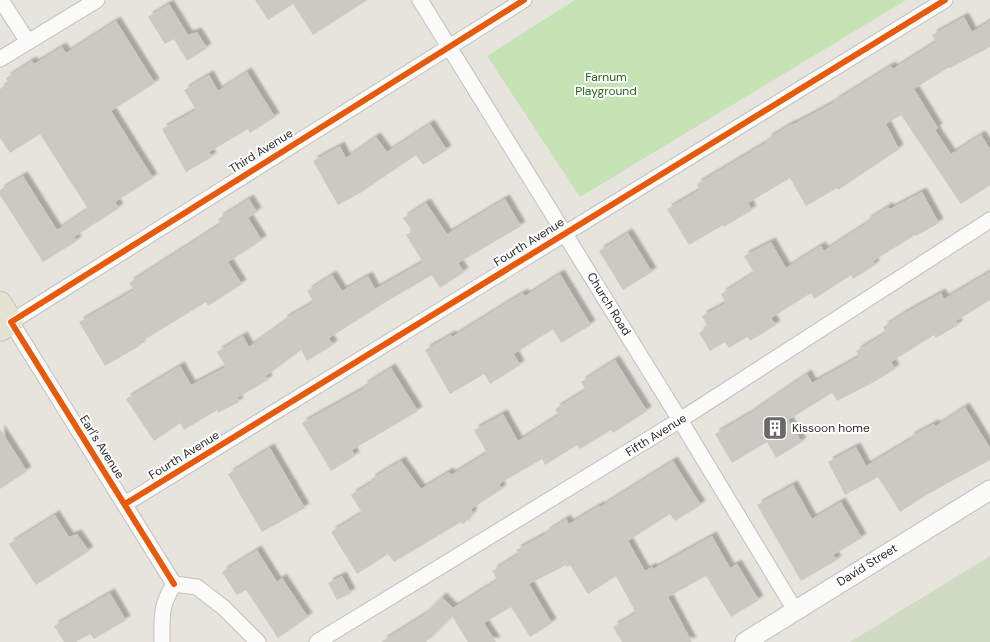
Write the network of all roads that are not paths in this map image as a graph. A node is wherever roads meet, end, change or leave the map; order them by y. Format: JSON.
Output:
{"nodes":[{"id":1,"x":1,"y":0,"type":"edge"},
{"id":2,"x":97,"y":0,"type":"edge"},
{"id":3,"x":420,"y":0,"type":"edge"},
{"id":4,"x":524,"y":0,"type":"edge"},
{"id":5,"x":945,"y":0,"type":"edge"},
{"id":6,"x":28,"y":42,"type":"junction"},
{"id":7,"x":449,"y":46,"type":"junction"},
{"id":8,"x":0,"y":59,"type":"edge"},
{"id":9,"x":990,"y":220,"type":"edge"},
{"id":10,"x":565,"y":233,"type":"junction"},
{"id":11,"x":4,"y":318,"type":"edge"},
{"id":12,"x":680,"y":420,"type":"junction"},
{"id":13,"x":990,"y":490,"type":"edge"},
{"id":14,"x":125,"y":504,"type":"junction"},
{"id":15,"x":174,"y":584,"type":"junction"},
{"id":16,"x":795,"y":610,"type":"junction"},
{"id":17,"x":162,"y":642,"type":"edge"},
{"id":18,"x":258,"y":642,"type":"edge"},
{"id":19,"x":317,"y":642,"type":"edge"},
{"id":20,"x":745,"y":642,"type":"edge"}],
"edges":[{"from":1,"to":6,"type":"street"},
{"from":2,"to":6,"type":"street"},
{"from":3,"to":7,"type":"street","name":"Church Road"},
{"from":4,"to":7,"type":"street","name":"Third Avenue"},
{"from":5,"to":10,"type":"street","name":"Fourth Avenue"},
{"from":6,"to":8,"type":"street"},
{"from":7,"to":10,"type":"street","name":"Church Road"},
{"from":7,"to":11,"type":"street","name":"Third Avenue"},
{"from":9,"to":12,"type":"street","name":"Fifth Avenue"},
{"from":10,"to":12,"type":"street","name":"Church Road"},
{"from":10,"to":14,"type":"street","name":"Fourth Avenue"},
{"from":11,"to":14,"type":"street","name":"Earl's Avenue"},
{"from":12,"to":16,"type":"street","name":"Church Road"},
{"from":12,"to":19,"type":"street","name":"Fifth Avenue"},
{"from":13,"to":16,"type":"street","name":"David Street"},
{"from":14,"to":15,"type":"street","name":"Earl's Avenue"},
{"from":15,"to":17,"type":"street"},
{"from":15,"to":18,"type":"street"},
{"from":16,"to":20,"type":"street","name":"David Street"}]}
